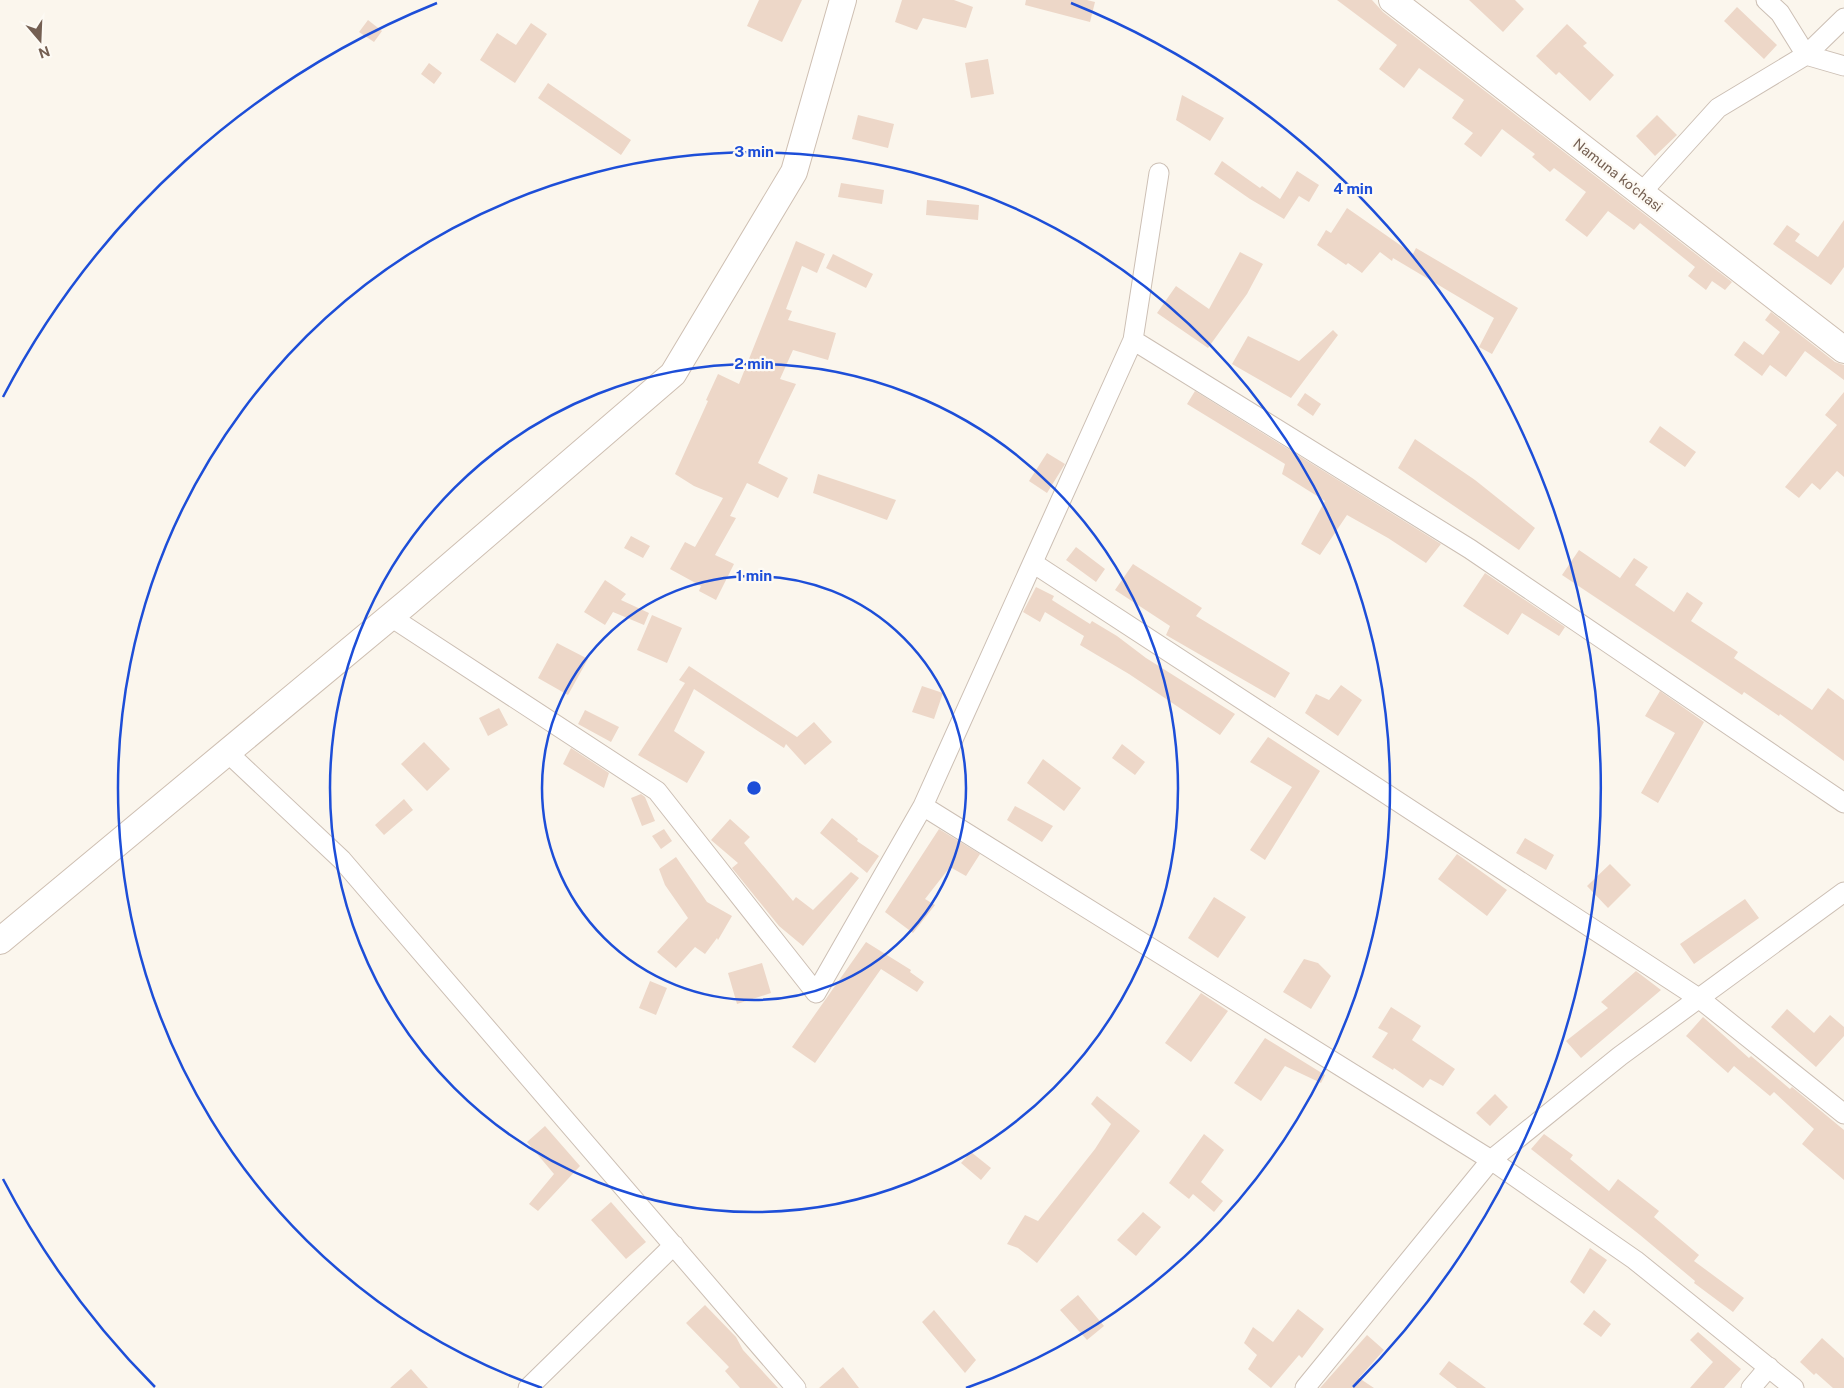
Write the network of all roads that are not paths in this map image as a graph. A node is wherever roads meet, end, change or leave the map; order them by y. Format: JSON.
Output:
{"nodes":[{"id":1,"x":842,"y":0,"type":"edge"},
{"id":2,"x":1392,"y":0,"type":"edge"},
{"id":3,"x":1766,"y":0,"type":"edge"},
{"id":4,"x":1844,"y":18,"type":"edge"},
{"id":5,"x":1806,"y":55,"type":"junction"},
{"id":6,"x":1844,"y":66,"type":"edge"},
{"id":7,"x":1160,"y":173,"type":"dead end"},
{"id":8,"x":1641,"y":193,"type":"junction"},
{"id":9,"x":1133,"y":340,"type":"junction"},
{"id":10,"x":1844,"y":350,"type":"edge"},
{"id":11,"x":1033,"y":563,"type":"junction"},
{"id":12,"x":390,"y":616,"type":"junction"},
{"id":13,"x":227,"y":752,"type":"junction"},
{"id":14,"x":1844,"y":803,"type":"edge"},
{"id":15,"x":923,"y":806,"type":"junction"},
{"id":16,"x":1844,"y":892,"type":"edge"},
{"id":17,"x":0,"y":941,"type":"edge"},
{"id":18,"x":1700,"y":999,"type":"junction"},
{"id":19,"x":1844,"y":1114,"type":"edge"},
{"id":20,"x":1491,"y":1160,"type":"junction"},
{"id":21,"x":674,"y":1245,"type":"junction"},
{"id":22,"x":1769,"y":1367,"type":"junction"},
{"id":23,"x":528,"y":1388,"type":"edge"},
{"id":24,"x":796,"y":1388,"type":"edge"},
{"id":25,"x":1305,"y":1388,"type":"edge"},
{"id":26,"x":1751,"y":1388,"type":"edge"},
{"id":27,"x":1794,"y":1388,"type":"edge"}],
"edges":[{"from":1,"to":12,"type":"main road"},
{"from":2,"to":8,"type":"main road","name":"Namuna ko'chasi"},
{"from":3,"to":5,"type":"street"},
{"from":4,"to":5,"type":"street"},
{"from":5,"to":6,"type":"street"},
{"from":5,"to":8,"type":"street"},
{"from":7,"to":9,"type":"street"},
{"from":8,"to":10,"type":"main road","name":"Namuna ko'chasi"},
{"from":9,"to":11,"type":"street"},
{"from":9,"to":14,"type":"street"},
{"from":11,"to":15,"type":"street"},
{"from":11,"to":18,"type":"street"},
{"from":12,"to":13,"type":"main road"},
{"from":12,"to":15,"type":"street"},
{"from":13,"to":17,"type":"main road"},
{"from":13,"to":21,"type":"street"},
{"from":15,"to":20,"type":"street"},
{"from":16,"to":18,"type":"street"},
{"from":18,"to":19,"type":"street"},
{"from":18,"to":20,"type":"street"},
{"from":20,"to":22,"type":"street"},
{"from":20,"to":25,"type":"street"},
{"from":21,"to":23,"type":"street"},
{"from":21,"to":24,"type":"street"},
{"from":22,"to":26,"type":"street"},
{"from":22,"to":27,"type":"street"}]}
